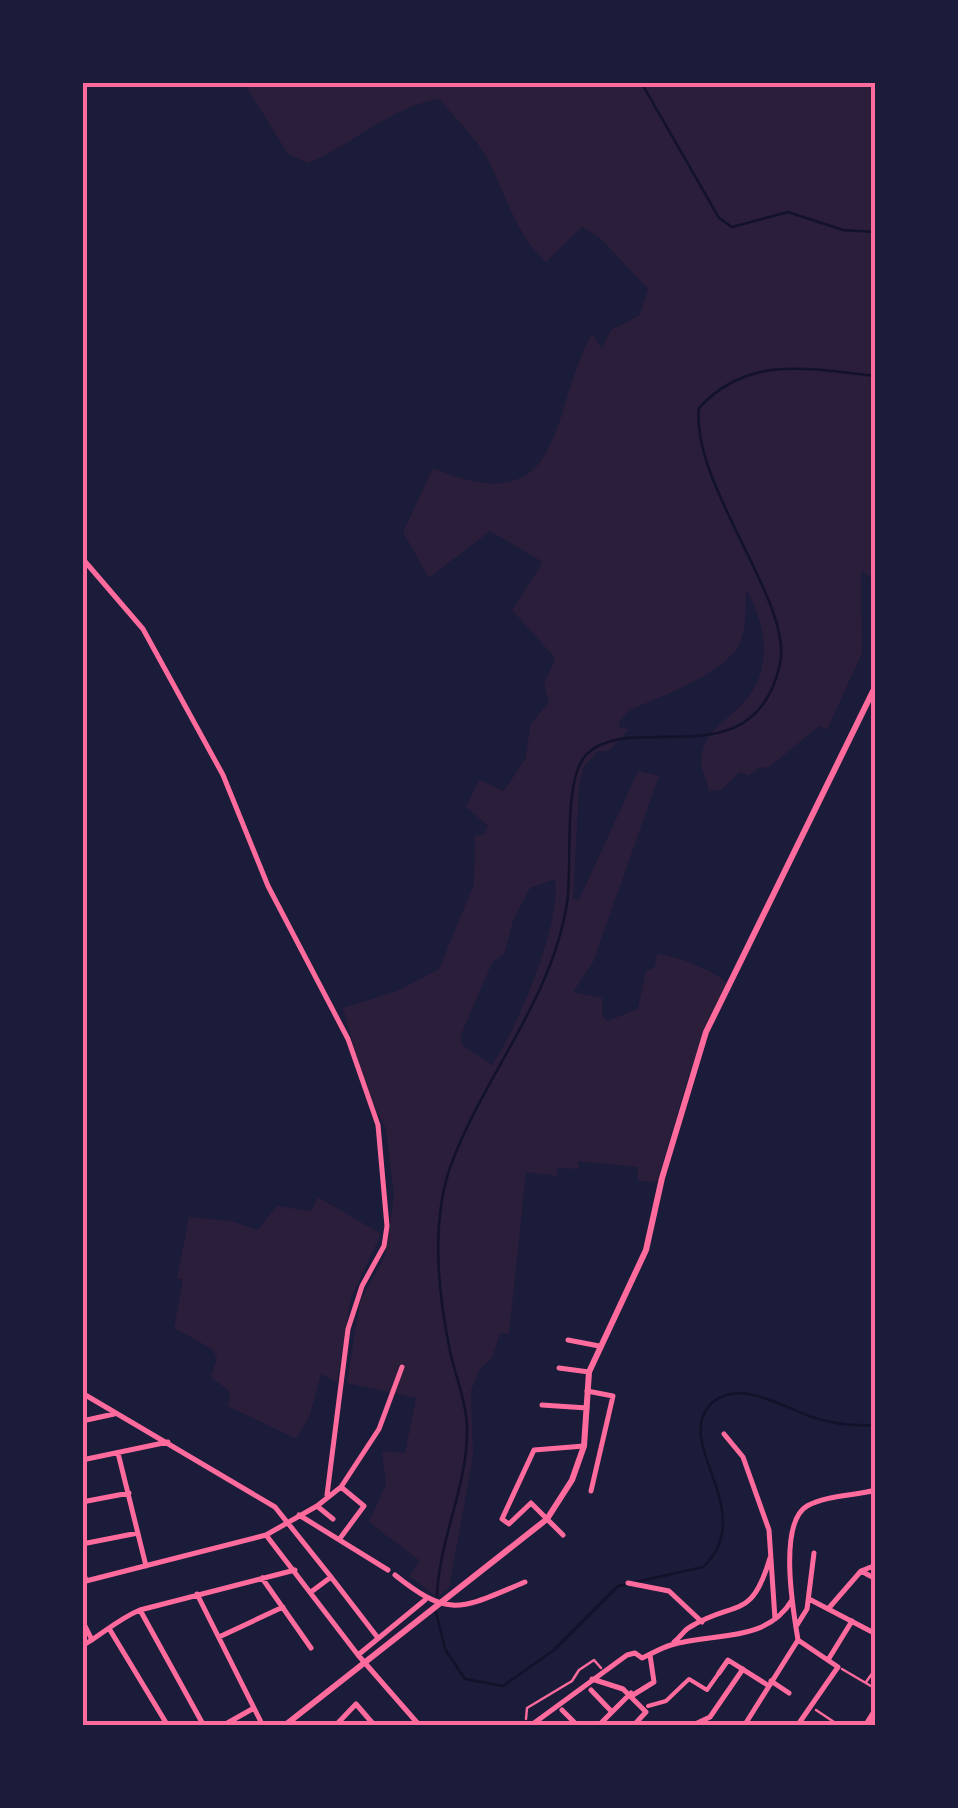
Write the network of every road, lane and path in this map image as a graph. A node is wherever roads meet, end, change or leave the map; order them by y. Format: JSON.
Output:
{"nodes":[{"id":1,"x":82,"y":558,"type":"edge"},
{"id":2,"x":876,"y":684,"type":"edge"},
{"id":3,"x":568,"y":1340,"type":"dead end"},
{"id":4,"x":599,"y":1346,"type":"junction"},
{"id":5,"x":402,"y":1368,"type":"dead end"},
{"id":6,"x":559,"y":1368,"type":"dead end"},
{"id":7,"x":589,"y":1372,"type":"junction"},
{"id":8,"x":587,"y":1392,"type":"junction"},
{"id":9,"x":82,"y":1393,"type":"edge"},
{"id":10,"x":542,"y":1405,"type":"dead end"},
{"id":11,"x":587,"y":1408,"type":"junction"},
{"id":12,"x":116,"y":1414,"type":"junction"},
{"id":13,"x":82,"y":1421,"type":"edge"},
{"id":14,"x":724,"y":1434,"type":"dead end"},
{"id":15,"x":168,"y":1442,"type":"junction"},
{"id":16,"x":584,"y":1446,"type":"junction"},
{"id":17,"x":118,"y":1453,"type":"junction"},
{"id":18,"x":82,"y":1460,"type":"edge"},
{"id":19,"x":340,"y":1487,"type":"junction"},
{"id":20,"x":876,"y":1490,"type":"edge"},
{"id":21,"x":591,"y":1492,"type":"dead end"},
{"id":22,"x":129,"y":1493,"type":"junction"},
{"id":23,"x":327,"y":1495,"type":"junction"},
{"id":24,"x":82,"y":1502,"type":"edge"},
{"id":25,"x":317,"y":1506,"type":"junction"},
{"id":26,"x":299,"y":1515,"type":"junction"},
{"id":27,"x":333,"y":1519,"type":"dead end"},
{"id":28,"x":547,"y":1519,"type":"junction"},
{"id":29,"x":287,"y":1521,"type":"junction"},
{"id":30,"x":138,"y":1534,"type":"junction"},
{"id":31,"x":266,"y":1535,"type":"junction"},
{"id":32,"x":563,"y":1535,"type":"dead end"},
{"id":33,"x":341,"y":1537,"type":"dead end"},
{"id":34,"x":82,"y":1544,"type":"edge"},
{"id":35,"x":814,"y":1552,"type":"dead end"},
{"id":36,"x":771,"y":1556,"type":"junction"},
{"id":37,"x":876,"y":1565,"type":"edge"},
{"id":38,"x":146,"y":1566,"type":"junction"},
{"id":39,"x":82,"y":1568,"type":"edge"},
{"id":40,"x":295,"y":1570,"type":"junction"},
{"id":41,"x":388,"y":1570,"type":"dead end"},
{"id":42,"x":861,"y":1571,"type":"junction"},
{"id":43,"x":395,"y":1575,"type":"dead end"},
{"id":44,"x":332,"y":1577,"type":"junction"},
{"id":45,"x":262,"y":1578,"type":"junction"},
{"id":46,"x":876,"y":1580,"type":"edge"},
{"id":47,"x":84,"y":1581,"type":"edge"},
{"id":48,"x":524,"y":1582,"type":"dead end"},
{"id":49,"x":628,"y":1583,"type":"dead end"},
{"id":50,"x":311,"y":1592,"type":"junction"},
{"id":51,"x":198,"y":1594,"type":"junction"},
{"id":52,"x":426,"y":1599,"type":"junction"},
{"id":53,"x":809,"y":1599,"type":"junction"},
{"id":54,"x":792,"y":1600,"type":"junction"},
{"id":55,"x":283,"y":1607,"type":"junction"},
{"id":56,"x":828,"y":1609,"type":"junction"},
{"id":57,"x":140,"y":1610,"type":"junction"},
{"id":58,"x":775,"y":1619,"type":"junction"},
{"id":59,"x":82,"y":1620,"type":"edge"},
{"id":60,"x":702,"y":1622,"type":"junction"},
{"id":61,"x":852,"y":1622,"type":"junction"},
{"id":62,"x":84,"y":1628,"type":"edge"},
{"id":63,"x":797,"y":1628,"type":"junction"},
{"id":64,"x":110,"y":1630,"type":"junction"},
{"id":65,"x":876,"y":1634,"type":"edge"},
{"id":66,"x":219,"y":1637,"type":"junction"},
{"id":67,"x":378,"y":1638,"type":"junction"},
{"id":68,"x":92,"y":1640,"type":"junction"},
{"id":69,"x":798,"y":1640,"type":"junction"},
{"id":70,"x":671,"y":1644,"type":"junction"},
{"id":71,"x":82,"y":1646,"type":"edge"},
{"id":72,"x":311,"y":1648,"type":"dead end"},
{"id":73,"x":358,"y":1654,"type":"junction"},
{"id":74,"x":650,"y":1654,"type":"junction"},
{"id":75,"x":828,"y":1660,"type":"junction"},
{"id":76,"x":838,"y":1667,"type":"junction"},
{"id":77,"x":876,"y":1668,"type":"edge"},
{"id":78,"x":603,"y":1670,"type":"junction"},
{"id":79,"x":742,"y":1670,"type":"junction"},
{"id":80,"x":719,"y":1673,"type":"joint"},
{"id":81,"x":592,"y":1680,"type":"junction"},
{"id":82,"x":866,"y":1683,"type":"junction"},
{"id":83,"x":770,"y":1684,"type":"junction"},
{"id":84,"x":876,"y":1689,"type":"edge"},
{"id":85,"x":591,"y":1690,"type":"dead end"},
{"id":86,"x":789,"y":1693,"type":"dead end"},
{"id":87,"x":632,"y":1694,"type":"junction"},
{"id":88,"x":254,"y":1708,"type":"junction"},
{"id":89,"x":876,"y":1708,"type":"edge"},
{"id":90,"x":647,"y":1709,"type":"junction"},
{"id":91,"x":562,"y":1710,"type":"dead end"},
{"id":92,"x":612,"y":1712,"type":"junction"},
{"id":93,"x":168,"y":1726,"type":"edge"},
{"id":94,"x":204,"y":1726,"type":"edge"},
{"id":95,"x":222,"y":1726,"type":"edge"},
{"id":96,"x":263,"y":1726,"type":"edge"},
{"id":97,"x":284,"y":1726,"type":"edge"},
{"id":98,"x":335,"y":1726,"type":"edge"},
{"id":99,"x":375,"y":1726,"type":"edge"},
{"id":100,"x":420,"y":1726,"type":"edge"},
{"id":101,"x":528,"y":1726,"type":"edge"},
{"id":102,"x":578,"y":1726,"type":"edge"},
{"id":103,"x":598,"y":1726,"type":"edge"},
{"id":104,"x":633,"y":1726,"type":"edge"},
{"id":105,"x":691,"y":1726,"type":"edge"},
{"id":106,"x":744,"y":1726,"type":"edge"},
{"id":107,"x":797,"y":1726,"type":"edge"},
{"id":108,"x":865,"y":1726,"type":"edge"}],
"edges":[{"from":1,"to":23,"type":"street"},
{"from":2,"to":4,"type":"street"},
{"from":3,"to":4,"type":"street"},
{"from":4,"to":7,"type":"street"},
{"from":5,"to":19,"type":"street"},
{"from":6,"to":7,"type":"street"},
{"from":7,"to":8,"type":"street"},
{"from":8,"to":11,"type":"street"},
{"from":8,"to":21,"type":"street"},
{"from":9,"to":12,"type":"street"},
{"from":10,"to":11,"type":"street"},
{"from":11,"to":16,"type":"street"},
{"from":12,"to":13,"type":"street"},
{"from":12,"to":15,"type":"street"},
{"from":14,"to":36,"type":"street"},
{"from":15,"to":17,"type":"street"},
{"from":15,"to":29,"type":"street"},
{"from":16,"to":28,"type":"street"},
{"from":16,"to":28,"type":"street"},
{"from":17,"to":18,"type":"street"},
{"from":17,"to":22,"type":"street"},
{"from":19,"to":23,"type":"street"},
{"from":19,"to":33,"type":"street"},
{"from":20,"to":54,"type":"street"},
{"from":22,"to":24,"type":"street"},
{"from":22,"to":30,"type":"street"},
{"from":23,"to":25,"type":"street"},
{"from":25,"to":26,"type":"street"},
{"from":25,"to":27,"type":"street"},
{"from":26,"to":29,"type":"street"},
{"from":26,"to":41,"type":"street"},
{"from":28,"to":32,"type":"street"},
{"from":28,"to":97,"type":"street"},
{"from":29,"to":31,"type":"street"},
{"from":29,"to":44,"type":"street"},
{"from":30,"to":34,"type":"street"},
{"from":30,"to":38,"type":"street"},
{"from":31,"to":38,"type":"street"},
{"from":31,"to":40,"type":"street"},
{"from":35,"to":53,"type":"street"},
{"from":36,"to":58,"type":"street"},
{"from":36,"to":60,"type":"street"},
{"from":37,"to":42,"type":"street"},
{"from":38,"to":47,"type":"street"},
{"from":39,"to":47,"type":"street"},
{"from":40,"to":45,"type":"street"},
{"from":40,"to":50,"type":"street"},
{"from":42,"to":46,"type":"street"},
{"from":42,"to":56,"type":"street"},
{"from":43,"to":52,"type":"street"},
{"from":44,"to":50,"type":"street"},
{"from":44,"to":67,"type":"street"},
{"from":45,"to":51,"type":"street"},
{"from":45,"to":55,"type":"street"},
{"from":48,"to":52,"type":"street"},
{"from":49,"to":60,"type":"street"},
{"from":50,"to":73,"type":"street"},
{"from":51,"to":57,"type":"street"},
{"from":51,"to":66,"type":"street"},
{"from":52,"to":67,"type":"street"},
{"from":53,"to":56,"type":"street"},
{"from":53,"to":63,"type":"street"},
{"from":54,"to":58,"type":"street"},
{"from":54,"to":63,"type":"street"},
{"from":55,"to":66,"type":"street"},
{"from":55,"to":72,"type":"street"},
{"from":56,"to":61,"type":"street"},
{"from":57,"to":64,"type":"street"},
{"from":57,"to":94,"type":"street"},
{"from":58,"to":70,"type":"street"},
{"from":59,"to":62,"type":"street"},
{"from":60,"to":70,"type":"street"},
{"from":61,"to":65,"type":"street"},
{"from":61,"to":75,"type":"street"},
{"from":62,"to":68,"type":"street"},
{"from":63,"to":69,"type":"street"},
{"from":64,"to":68,"type":"street"},
{"from":64,"to":93,"type":"street"},
{"from":66,"to":88,"type":"street"},
{"from":67,"to":73,"type":"street"},
{"from":68,"to":71,"type":"street"},
{"from":69,"to":75,"type":"street"},
{"from":69,"to":83,"type":"street"},
{"from":70,"to":74,"type":"street"},
{"from":73,"to":100,"type":"street"},
{"from":74,"to":78,"type":"street"},
{"from":74,"to":87,"type":"street"},
{"from":75,"to":76,"type":"street"},
{"from":76,"to":82,"type":"path"},
{"from":76,"to":107,"type":"street"},
{"from":77,"to":82,"type":"path"},
{"from":78,"to":81,"type":"street"},
{"from":78,"to":101,"type":"path"},
{"from":79,"to":80,"type":"street"},
{"from":79,"to":83,"type":"street"},
{"from":79,"to":105,"type":"street"},
{"from":80,"to":90,"type":"street"},
{"from":81,"to":87,"type":"street"},
{"from":81,"to":101,"type":"street"},
{"from":82,"to":84,"type":"path"},
{"from":83,"to":86,"type":"street"},
{"from":83,"to":106,"type":"street"},
{"from":85,"to":92,"type":"street"},
{"from":87,"to":90,"type":"street"},
{"from":87,"to":92,"type":"street"},
{"from":88,"to":95,"type":"street"},
{"from":88,"to":96,"type":"street"},
{"from":89,"to":108,"type":"street"},
{"from":90,"to":104,"type":"street"},
{"from":91,"to":102,"type":"street"},
{"from":92,"to":103,"type":"street"},
{"from":98,"to":99,"type":"street"}]}
